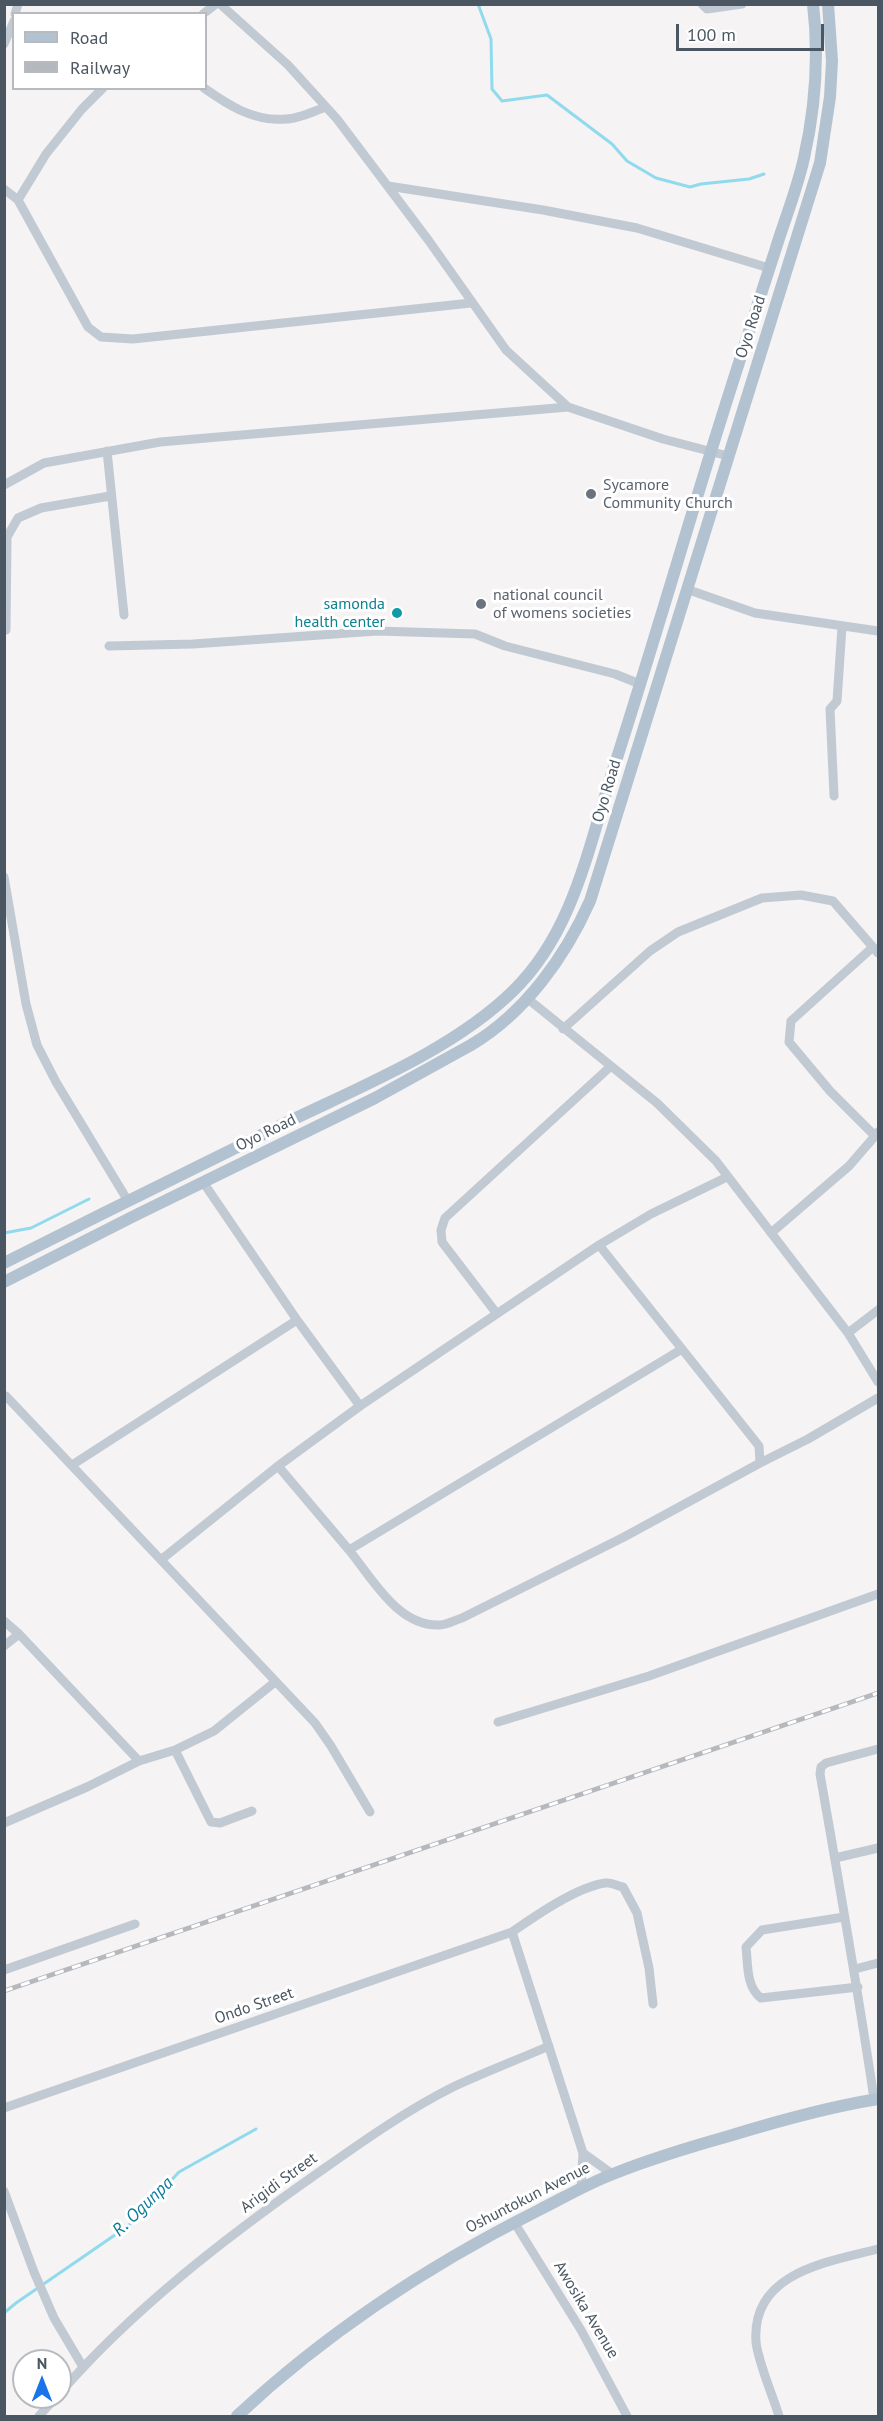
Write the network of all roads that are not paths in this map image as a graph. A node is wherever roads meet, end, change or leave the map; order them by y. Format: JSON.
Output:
{"nodes":[{"id":1,"x":218,"y":4,"type":"edge"},
{"id":2,"x":702,"y":4,"type":"edge"},
{"id":3,"x":813,"y":4,"type":"edge"},
{"id":4,"x":828,"y":4,"type":"edge"},
{"id":5,"x":736,"y":5,"type":"edge"},
{"id":6,"x":205,"y":12,"type":"edge"},
{"id":7,"x":12,"y":26,"type":"edge"},
{"id":8,"x":4,"y":44,"type":"edge"},
{"id":9,"x":101,"y":90,"type":"edge"},
{"id":10,"x":207,"y":90,"type":"edge"},
{"id":11,"x":326,"y":107,"type":"junction"},
{"id":12,"x":388,"y":186,"type":"junction"},
{"id":13,"x":4,"y":189,"type":"edge"},
{"id":14,"x":18,"y":200,"type":"junction"},
{"id":15,"x":769,"y":268,"type":"junction"},
{"id":16,"x":471,"y":303,"type":"junction"},
{"id":17,"x":568,"y":407,"type":"junction"},
{"id":18,"x":107,"y":451,"type":"junction"},
{"id":19,"x":711,"y":451,"type":"junction"},
{"id":20,"x":728,"y":456,"type":"junction"},
{"id":21,"x":4,"y":484,"type":"edge"},
{"id":22,"x":110,"y":496,"type":"junction"},
{"id":23,"x":689,"y":590,"type":"junction"},
{"id":24,"x":124,"y":615,"type":"dead end"},
{"id":25,"x":842,"y":627,"type":"junction"},
{"id":26,"x":6,"y":630,"type":"edge"},
{"id":27,"x":879,"y":631,"type":"edge"},
{"id":28,"x":109,"y":646,"type":"dead end"},
{"id":29,"x":640,"y":684,"type":"junction"},
{"id":30,"x":834,"y":796,"type":"dead end"},
{"id":31,"x":4,"y":877,"type":"edge"},
{"id":32,"x":876,"y":950,"type":"edge"},
{"id":33,"x":528,"y":999,"type":"junction"},
{"id":34,"x":563,"y":1029,"type":"junction"},
{"id":35,"x":611,"y":1066,"type":"junction"},
{"id":36,"x":877,"y":1134,"type":"edge"},
{"id":37,"x":727,"y":1177,"type":"junction"},
{"id":38,"x":203,"y":1182,"type":"junction"},
{"id":39,"x":128,"y":1201,"type":"junction"},
{"id":40,"x":771,"y":1233,"type":"junction"},
{"id":41,"x":599,"y":1245,"type":"junction"},
{"id":42,"x":4,"y":1263,"type":"edge"},
{"id":43,"x":4,"y":1282,"type":"edge"},
{"id":44,"x":879,"y":1310,"type":"edge"},
{"id":45,"x":497,"y":1314,"type":"junction"},
{"id":46,"x":297,"y":1320,"type":"junction"},
{"id":47,"x":848,"y":1333,"type":"junction"},
{"id":48,"x":682,"y":1350,"type":"junction"},
{"id":49,"x":879,"y":1382,"type":"edge"},
{"id":50,"x":5,"y":1395,"type":"edge"},
{"id":51,"x":879,"y":1398,"type":"edge"},
{"id":52,"x":360,"y":1406,"type":"junction"},
{"id":53,"x":760,"y":1463,"type":"junction"},
{"id":54,"x":72,"y":1465,"type":"junction"},
{"id":55,"x":278,"y":1466,"type":"junction"},
{"id":56,"x":349,"y":1550,"type":"junction"},
{"id":57,"x":162,"y":1559,"type":"junction"},
{"id":58,"x":879,"y":1594,"type":"edge"},
{"id":59,"x":4,"y":1621,"type":"edge"},
{"id":60,"x":19,"y":1634,"type":"junction"},
{"id":61,"x":4,"y":1646,"type":"edge"},
{"id":62,"x":275,"y":1682,"type":"junction"},
{"id":63,"x":498,"y":1722,"type":"dead end"},
{"id":64,"x":879,"y":1749,"type":"edge"},
{"id":65,"x":175,"y":1750,"type":"junction"},
{"id":66,"x":139,"y":1761,"type":"junction"},
{"id":67,"x":252,"y":1811,"type":"dead end"},
{"id":68,"x":370,"y":1812,"type":"dead end"},
{"id":69,"x":4,"y":1823,"type":"edge"},
{"id":70,"x":879,"y":1848,"type":"edge"},
{"id":71,"x":835,"y":1858,"type":"junction"},
{"id":72,"x":844,"y":1917,"type":"junction"},
{"id":73,"x":135,"y":1924,"type":"dead end"},
{"id":74,"x":513,"y":1932,"type":"junction"},
{"id":75,"x":879,"y":1963,"type":"edge"},
{"id":76,"x":855,"y":1969,"type":"junction"},
{"id":77,"x":4,"y":1970,"type":"edge"},
{"id":78,"x":858,"y":1987,"type":"junction"},
{"id":79,"x":653,"y":2004,"type":"dead end"},
{"id":80,"x":549,"y":2046,"type":"junction"},
{"id":81,"x":876,"y":2099,"type":"edge"},
{"id":82,"x":4,"y":2108,"type":"edge"},
{"id":83,"x":583,"y":2153,"type":"junction"},
{"id":84,"x":612,"y":2174,"type":"junction"},
{"id":85,"x":581,"y":2188,"type":"junction"},
{"id":86,"x":4,"y":2192,"type":"edge"},
{"id":87,"x":514,"y":2222,"type":"junction"},
{"id":88,"x":879,"y":2249,"type":"edge"},
{"id":89,"x":83,"y":2367,"type":"junction"},
{"id":90,"x":72,"y":2379,"type":"edge"},
{"id":91,"x":237,"y":2416,"type":"edge"},
{"id":92,"x":627,"y":2416,"type":"edge"},
{"id":93,"x":779,"y":2416,"type":"edge"}],
"edges":[{"from":1,"to":6,"type":"street"},
{"from":1,"to":11,"type":"street"},
{"from":2,"to":5,"type":"street"},
{"from":3,"to":15,"type":"main road","name":"Oyo Road"},
{"from":4,"to":20,"type":"main road","name":"Oyo Road"},
{"from":7,"to":8,"type":"street"},
{"from":9,"to":14,"type":"street"},
{"from":10,"to":11,"type":"street"},
{"from":11,"to":12,"type":"street"},
{"from":12,"to":15,"type":"street"},
{"from":12,"to":16,"type":"street"},
{"from":13,"to":14,"type":"street"},
{"from":14,"to":16,"type":"street"},
{"from":15,"to":19,"type":"main road","name":"Oyo Road"},
{"from":16,"to":17,"type":"street"},
{"from":17,"to":18,"type":"street"},
{"from":17,"to":19,"type":"street"},
{"from":18,"to":21,"type":"street"},
{"from":18,"to":22,"type":"street"},
{"from":19,"to":20,"type":"street"},
{"from":19,"to":29,"type":"main road","name":"Oyo Road"},
{"from":20,"to":23,"type":"main road","name":"Oyo Road"},
{"from":22,"to":24,"type":"street"},
{"from":22,"to":26,"type":"street"},
{"from":23,"to":25,"type":"street"},
{"from":23,"to":33,"type":"main road","name":"Oyo Road"},
{"from":25,"to":27,"type":"street"},
{"from":25,"to":30,"type":"street"},
{"from":28,"to":29,"type":"street"},
{"from":29,"to":39,"type":"main road","name":"Oyo Road"},
{"from":31,"to":39,"type":"street"},
{"from":32,"to":34,"type":"street"},
{"from":32,"to":36,"type":"street"},
{"from":33,"to":34,"type":"street"},
{"from":33,"to":38,"type":"main road","name":"Oyo Road"},
{"from":34,"to":35,"type":"street"},
{"from":35,"to":37,"type":"street"},
{"from":35,"to":45,"type":"street"},
{"from":36,"to":40,"type":"street"},
{"from":37,"to":40,"type":"street"},
{"from":37,"to":41,"type":"street"},
{"from":38,"to":43,"type":"main road","name":"Oyo Road"},
{"from":38,"to":46,"type":"street"},
{"from":39,"to":42,"type":"main road","name":"Oyo Road"},
{"from":40,"to":47,"type":"street"},
{"from":41,"to":45,"type":"street"},
{"from":41,"to":48,"type":"street"},
{"from":44,"to":47,"type":"street"},
{"from":45,"to":52,"type":"street"},
{"from":46,"to":52,"type":"street"},
{"from":46,"to":54,"type":"street"},
{"from":47,"to":49,"type":"street"},
{"from":48,"to":53,"type":"street"},
{"from":48,"to":56,"type":"street"},
{"from":50,"to":54,"type":"street"},
{"from":51,"to":53,"type":"street"},
{"from":52,"to":55,"type":"street"},
{"from":53,"to":56,"type":"street"},
{"from":54,"to":57,"type":"street"},
{"from":55,"to":56,"type":"street"},
{"from":55,"to":57,"type":"street"},
{"from":57,"to":62,"type":"street"},
{"from":58,"to":63,"type":"street"},
{"from":59,"to":60,"type":"street"},
{"from":60,"to":61,"type":"street"},
{"from":60,"to":66,"type":"street"},
{"from":62,"to":65,"type":"street"},
{"from":62,"to":68,"type":"street"},
{"from":64,"to":71,"type":"street"},
{"from":65,"to":66,"type":"street"},
{"from":65,"to":67,"type":"street"},
{"from":66,"to":69,"type":"street"},
{"from":70,"to":71,"type":"street"},
{"from":71,"to":72,"type":"street"},
{"from":72,"to":76,"type":"street"},
{"from":72,"to":78,"type":"street"},
{"from":73,"to":77,"type":"street"},
{"from":74,"to":79,"type":"street","name":"Ondo Street"},
{"from":74,"to":80,"type":"street"},
{"from":74,"to":82,"type":"street","name":"Ondo Street"},
{"from":75,"to":76,"type":"street"},
{"from":76,"to":78,"type":"street"},
{"from":78,"to":81,"type":"street"},
{"from":80,"to":83,"type":"street"},
{"from":80,"to":89,"type":"street","name":"Arigidi Street"},
{"from":81,"to":84,"type":"main road","name":"Oshuntokun Avenue"},
{"from":83,"to":84,"type":"street"},
{"from":83,"to":85,"type":"street"},
{"from":84,"to":85,"type":"main road","name":"Oshuntokun Avenue"},
{"from":85,"to":87,"type":"main road","name":"Oshuntokun Avenue"},
{"from":86,"to":89,"type":"street"},
{"from":87,"to":91,"type":"main road","name":"Oshuntokun Avenue"},
{"from":87,"to":92,"type":"street","name":"Awosika Avenue"},
{"from":88,"to":93,"type":"street"},
{"from":89,"to":90,"type":"street","name":"Arigidi Street"}]}
